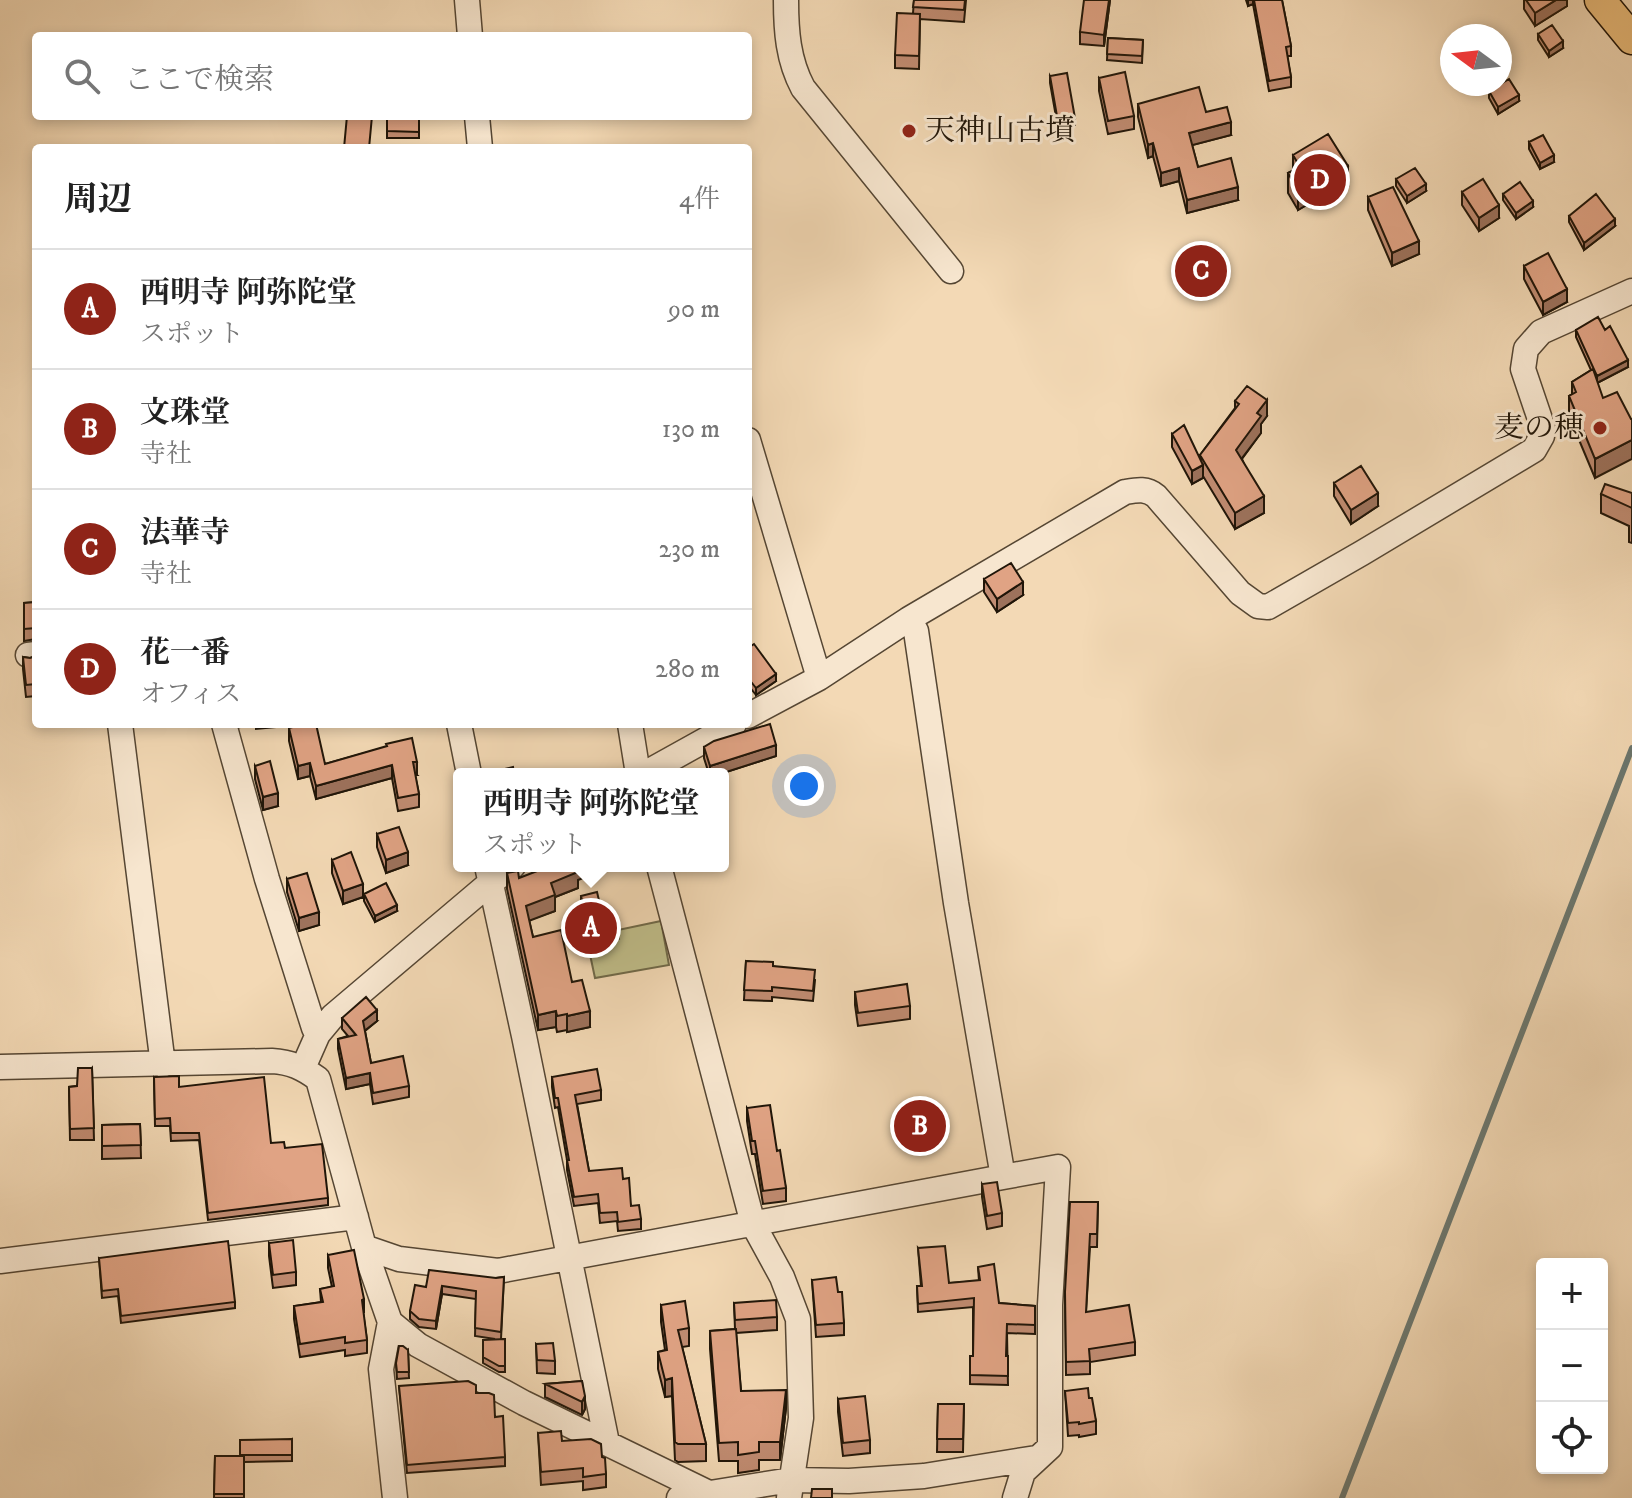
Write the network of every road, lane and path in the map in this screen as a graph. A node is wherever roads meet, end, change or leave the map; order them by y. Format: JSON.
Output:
{"nodes":[{"id":1,"x":467,"y":0,"type":"edge"},
{"id":2,"x":786,"y":0,"type":"edge"},
{"id":3,"x":1600,"y":0,"type":"edge"},
{"id":4,"x":470,"y":32,"type":"edge"},
{"id":5,"x":1632,"y":39,"type":"edge"},
{"id":6,"x":477,"y":120,"type":"edge"},
{"id":7,"x":480,"y":144,"type":"edge"},
{"id":8,"x":951,"y":271,"type":"dead end"},
{"id":9,"x":1632,"y":291,"type":"edge"},
{"id":10,"x":752,"y":453,"type":"edge"},
{"id":11,"x":909,"y":619,"type":"junction"},
{"id":12,"x":819,"y":678,"type":"junction"},
{"id":13,"x":752,"y":714,"type":"edge"},
{"id":14,"x":121,"y":728,"type":"edge"},
{"id":15,"x":225,"y":728,"type":"edge"},
{"id":16,"x":460,"y":728,"type":"edge"},
{"id":17,"x":631,"y":728,"type":"edge"},
{"id":18,"x":727,"y":728,"type":"edge"},
{"id":19,"x":468,"y":768,"type":"edge"},
{"id":20,"x":640,"y":768,"type":"edge"},
{"id":21,"x":652,"y":768,"type":"edge"},
{"id":22,"x":661,"y":872,"type":"edge"},
{"id":23,"x":488,"y":874,"type":"edge"},
{"id":24,"x":318,"y":1034,"type":"junction"},
{"id":25,"x":163,"y":1065,"type":"junction"},
{"id":26,"x":0,"y":1067,"type":"edge"},
{"id":27,"x":303,"y":1068,"type":"junction"},
{"id":28,"x":1003,"y":1177,"type":"junction"},
{"id":29,"x":356,"y":1217,"type":"junction"},
{"id":30,"x":753,"y":1224,"type":"junction"},
{"id":31,"x":364,"y":1247,"type":"junction"},
{"id":32,"x":569,"y":1259,"type":"junction"},
{"id":33,"x":0,"y":1261,"type":"edge"},
{"id":34,"x":390,"y":1322,"type":"junction"},
{"id":35,"x":607,"y":1443,"type":"junction"},
{"id":36,"x":1036,"y":1458,"type":"junction"},
{"id":37,"x":790,"y":1489,"type":"edge"},
{"id":38,"x":714,"y":1495,"type":"edge"},
{"id":39,"x":395,"y":1498,"type":"edge"},
{"id":40,"x":679,"y":1498,"type":"edge"},
{"id":41,"x":1015,"y":1498,"type":"edge"}],
"edges":[{"from":1,"to":4,"type":"street"},
{"from":2,"to":8,"type":"street"},
{"from":3,"to":5,"type":"main road"},
{"from":6,"to":7,"type":"street"},
{"from":9,"to":11,"type":"street"},
{"from":10,"to":12,"type":"street"},
{"from":11,"to":12,"type":"street"},
{"from":11,"to":28,"type":"street"},
{"from":12,"to":13,"type":"street"},
{"from":14,"to":25,"type":"street"},
{"from":15,"to":24,"type":"street"},
{"from":16,"to":19,"type":"street"},
{"from":17,"to":20,"type":"street"},
{"from":18,"to":21,"type":"street"},
{"from":22,"to":30,"type":"street"},
{"from":23,"to":24,"type":"street"},
{"from":23,"to":32,"type":"street"},
{"from":24,"to":27,"type":"street"},
{"from":25,"to":26,"type":"street"},
{"from":25,"to":27,"type":"street"},
{"from":27,"to":29,"type":"street"},
{"from":28,"to":30,"type":"street"},
{"from":28,"to":36,"type":"street"},
{"from":29,"to":31,"type":"street"},
{"from":29,"to":33,"type":"street"},
{"from":30,"to":32,"type":"street"},
{"from":30,"to":37,"type":"street"},
{"from":31,"to":32,"type":"street"},
{"from":31,"to":34,"type":"street"},
{"from":32,"to":35,"type":"street"},
{"from":34,"to":35,"type":"street"},
{"from":34,"to":39,"type":"street"},
{"from":35,"to":38,"type":"street"},
{"from":36,"to":37,"type":"street"},
{"from":36,"to":41,"type":"street"},
{"from":37,"to":38,"type":"street"},
{"from":38,"to":40,"type":"street"}]}
